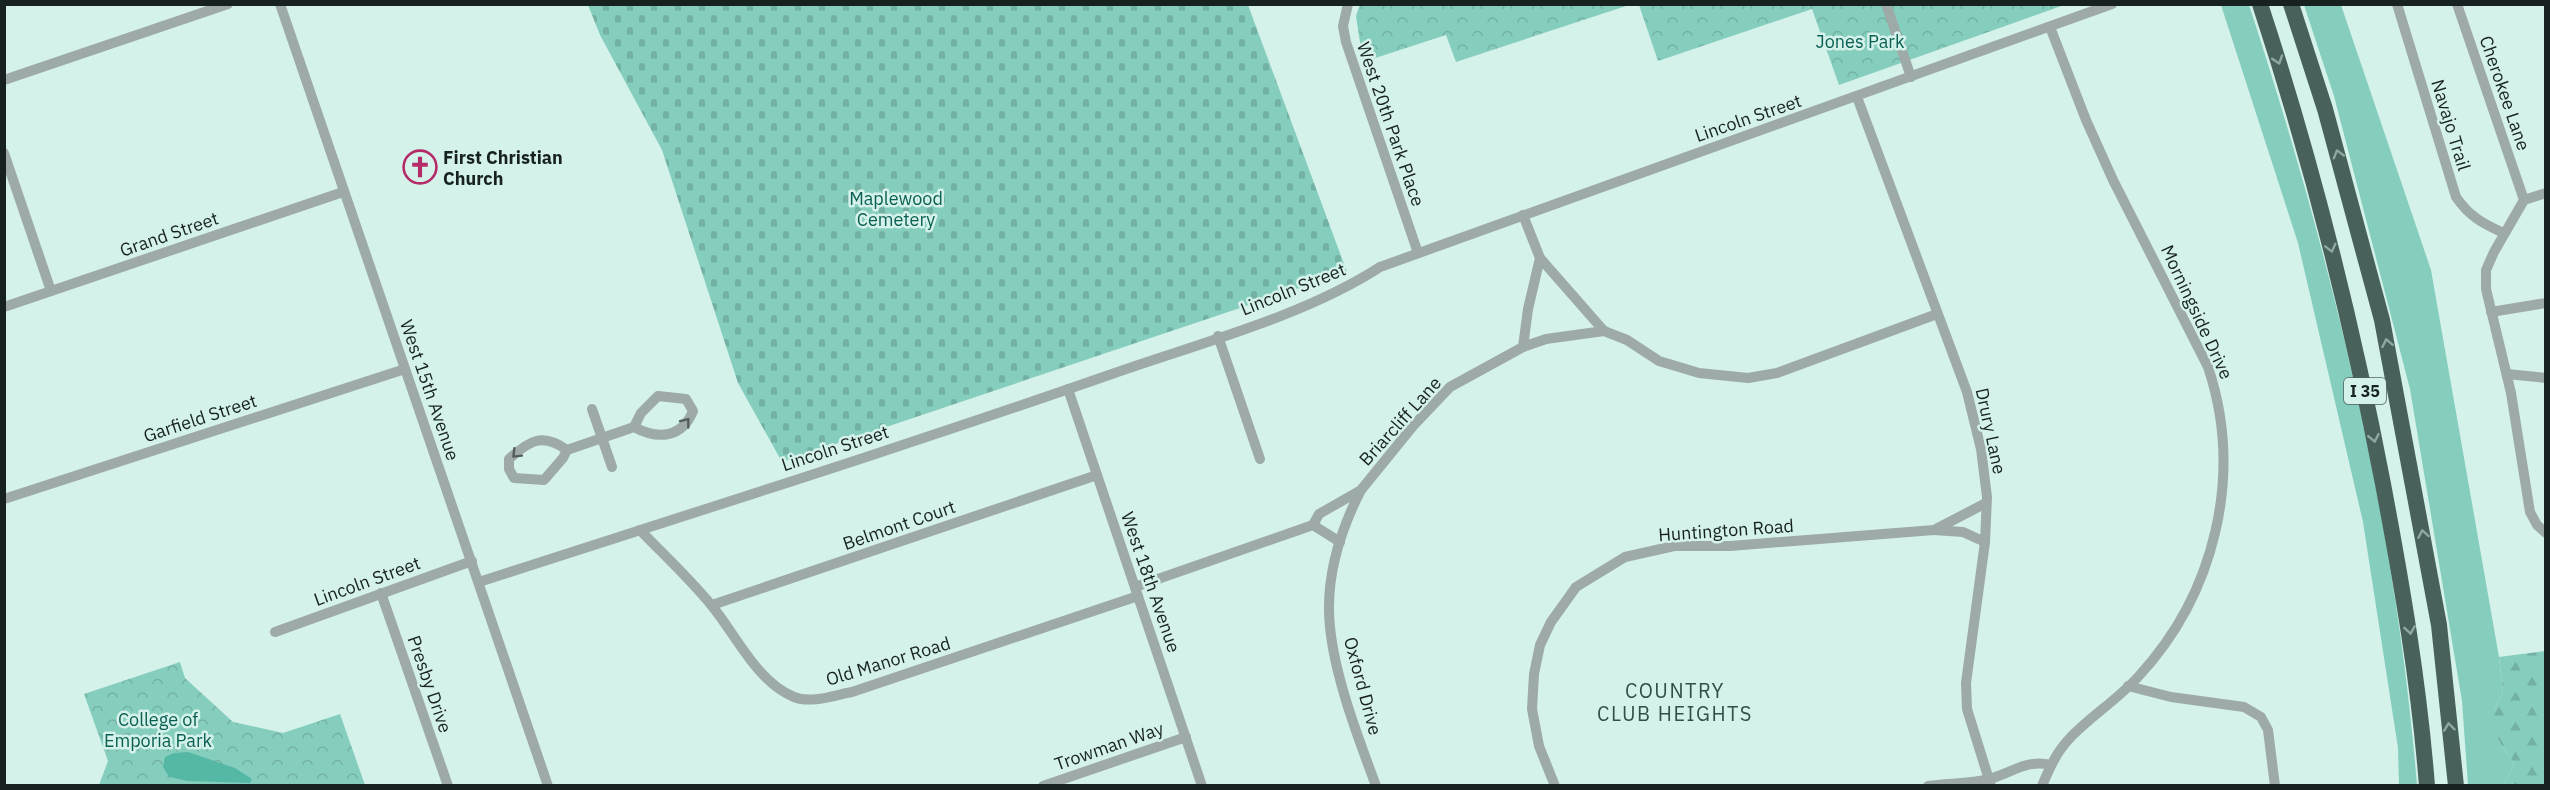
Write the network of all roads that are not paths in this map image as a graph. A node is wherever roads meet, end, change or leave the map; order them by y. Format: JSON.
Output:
{"nodes":[{"id":1,"x":228,"y":4,"type":"edge"},
{"id":2,"x":280,"y":4,"type":"edge"},
{"id":3,"x":1348,"y":4,"type":"edge"},
{"id":4,"x":1886,"y":4,"type":"edge"},
{"id":5,"x":2112,"y":4,"type":"edge"},
{"id":6,"x":2260,"y":4,"type":"edge"},
{"id":7,"x":2291,"y":4,"type":"edge"},
{"id":8,"x":2397,"y":4,"type":"edge"},
{"id":9,"x":2457,"y":4,"type":"edge"},
{"id":10,"x":2050,"y":27,"type":"junction"},
{"id":11,"x":1911,"y":78,"type":"junction"},
{"id":12,"x":4,"y":80,"type":"edge"},
{"id":13,"x":1857,"y":97,"type":"junction"},
{"id":14,"x":4,"y":153,"type":"edge"},
{"id":15,"x":344,"y":192,"type":"junction"},
{"id":16,"x":2546,"y":193,"type":"edge"},
{"id":17,"x":2524,"y":200,"type":"junction"},
{"id":18,"x":1522,"y":215,"type":"junction"},
{"id":19,"x":2504,"y":233,"type":"junction"},
{"id":20,"x":1418,"y":253,"type":"junction"},
{"id":21,"x":1540,"y":258,"type":"junction"},
{"id":22,"x":51,"y":291,"type":"junction"},
{"id":23,"x":2546,"y":303,"type":"edge"},
{"id":24,"x":4,"y":307,"type":"edge"},
{"id":25,"x":2491,"y":312,"type":"junction"},
{"id":26,"x":1937,"y":314,"type":"junction"},
{"id":27,"x":1604,"y":331,"type":"junction"},
{"id":28,"x":1218,"y":336,"type":"junction"},
{"id":29,"x":1522,"y":346,"type":"junction"},
{"id":30,"x":405,"y":369,"type":"junction"},
{"id":31,"x":2507,"y":374,"type":"junction"},
{"id":32,"x":2546,"y":378,"type":"edge"},
{"id":33,"x":1068,"y":389,"type":"junction"},
{"id":34,"x":592,"y":409,"type":"dead end"},
{"id":35,"x":634,"y":427,"type":"junction"},
{"id":36,"x":602,"y":438,"type":"junction"},
{"id":37,"x":567,"y":450,"type":"junction"},
{"id":38,"x":1260,"y":459,"type":"dead end"},
{"id":39,"x":612,"y":468,"type":"dead end"},
{"id":40,"x":1097,"y":475,"type":"junction"},
{"id":41,"x":1361,"y":490,"type":"junction"},
{"id":42,"x":4,"y":499,"type":"edge"},
{"id":43,"x":1986,"y":503,"type":"junction"},
{"id":44,"x":1313,"y":525,"type":"junction"},
{"id":45,"x":640,"y":530,"type":"junction"},
{"id":46,"x":1934,"y":530,"type":"junction"},
{"id":47,"x":2546,"y":532,"type":"edge"},
{"id":48,"x":1340,"y":542,"type":"junction"},
{"id":49,"x":1985,"y":542,"type":"junction"},
{"id":50,"x":472,"y":561,"type":"junction"},
{"id":51,"x":479,"y":582,"type":"junction"},
{"id":52,"x":1137,"y":591,"type":"junction"},
{"id":53,"x":381,"y":593,"type":"junction"},
{"id":54,"x":712,"y":605,"type":"junction"},
{"id":55,"x":275,"y":632,"type":"dead end"},
{"id":56,"x":2128,"y":686,"type":"junction"},
{"id":57,"x":1186,"y":737,"type":"junction"},
{"id":58,"x":2051,"y":765,"type":"junction"},
{"id":59,"x":1990,"y":782,"type":"edge"},
{"id":60,"x":448,"y":786,"type":"edge"},
{"id":61,"x":548,"y":786,"type":"edge"},
{"id":62,"x":1043,"y":786,"type":"edge"},
{"id":63,"x":1202,"y":786,"type":"edge"},
{"id":64,"x":1376,"y":786,"type":"edge"},
{"id":65,"x":1555,"y":786,"type":"edge"},
{"id":66,"x":1928,"y":786,"type":"edge"},
{"id":67,"x":2042,"y":786,"type":"edge"},
{"id":68,"x":2275,"y":786,"type":"edge"},
{"id":69,"x":2427,"y":786,"type":"edge"},
{"id":70,"x":2456,"y":786,"type":"edge"}],
"edges":[{"from":1,"to":12,"type":"street"},
{"from":2,"to":15,"type":"street","name":"West 15th Avenue"},
{"from":3,"to":20,"type":"street","name":"West 20th Park Place"},
{"from":4,"to":11,"type":"street"},
{"from":5,"to":10,"type":"street","name":"Lincoln Street"},
{"from":6,"to":69,"type":"highway","number":"I 35","one_way":true},
{"from":70,"to":7,"type":"highway","number":"I 35","one_way":true},
{"from":8,"to":19,"type":"street","name":"Navajo Trail"},
{"from":9,"to":17,"type":"street","name":"Cherokee Lane"},
{"from":10,"to":11,"type":"street","name":"Lincoln Street"},
{"from":10,"to":56,"type":"street","name":"Morningside Drive"},
{"from":11,"to":13,"type":"street","name":"Lincoln Street"},
{"from":13,"to":18,"type":"street","name":"Lincoln Street"},
{"from":13,"to":26,"type":"street","name":"Drury Lane"},
{"from":14,"to":22,"type":"street"},
{"from":15,"to":22,"type":"street","name":"Grand Street"},
{"from":15,"to":30,"type":"street","name":"West 15th Avenue"},
{"from":16,"to":17,"type":"street"},
{"from":17,"to":19,"type":"street"},
{"from":18,"to":20,"type":"street","name":"Lincoln Street"},
{"from":18,"to":21,"type":"street"},
{"from":19,"to":25,"type":"street"},
{"from":20,"to":28,"type":"street","name":"Lincoln Street"},
{"from":21,"to":27,"type":"street"},
{"from":21,"to":29,"type":"street"},
{"from":22,"to":24,"type":"street","name":"Grand Street"},
{"from":23,"to":25,"type":"street"},
{"from":25,"to":31,"type":"street"},
{"from":26,"to":27,"type":"street"},
{"from":26,"to":43,"type":"street","name":"Drury Lane"},
{"from":27,"to":29,"type":"street","name":"Briarcliff Lane"},
{"from":28,"to":33,"type":"street","name":"Lincoln Street"},
{"from":28,"to":38,"type":"street"},
{"from":29,"to":41,"type":"street","name":"Briarcliff Lane"},
{"from":30,"to":42,"type":"street","name":"Garfield Street"},
{"from":30,"to":50,"type":"street","name":"West 15th Avenue"},
{"from":31,"to":32,"type":"street"},
{"from":31,"to":47,"type":"street"},
{"from":33,"to":40,"type":"street","name":"West 18th Avenue"},
{"from":33,"to":45,"type":"street","name":"Lincoln Street"},
{"from":34,"to":36,"type":"street"},
{"from":35,"to":35,"type":"street","one_way":true},
{"from":35,"to":36,"type":"street"},
{"from":36,"to":37,"type":"street"},
{"from":36,"to":39,"type":"street"},
{"from":37,"to":37,"type":"street","one_way":true},
{"from":40,"to":52,"type":"street","name":"West 18th Avenue"},
{"from":40,"to":54,"type":"street","name":"Belmont Court"},
{"from":41,"to":44,"type":"street","name":"Briarcliff Lane"},
{"from":41,"to":48,"type":"street","name":"Oxford Drive"},
{"from":43,"to":46,"type":"street","name":"Huntington Road"},
{"from":43,"to":49,"type":"street","name":"Drury Lane"},
{"from":44,"to":48,"type":"street"},
{"from":44,"to":52,"type":"street","name":"Briarcliff Lane"},
{"from":45,"to":51,"type":"street","name":"Lincoln Street"},
{"from":45,"to":54,"type":"street","name":"Old Manor Road"},
{"from":46,"to":49,"type":"street"},
{"from":46,"to":65,"type":"street","name":"Huntington Road"},
{"from":48,"to":64,"type":"street","name":"Oxford Drive"},
{"from":49,"to":59,"type":"street","name":"Drury Lane"},
{"from":50,"to":51,"type":"street","name":"West 15th Avenue"},
{"from":50,"to":53,"type":"street","name":"Lincoln Street"},
{"from":51,"to":61,"type":"street","name":"West 15th Avenue"},
{"from":52,"to":54,"type":"street","name":"Old Manor Road"},
{"from":52,"to":57,"type":"street","name":"West 18th Avenue"},
{"from":53,"to":55,"type":"street","name":"Lincoln Street"},
{"from":53,"to":60,"type":"street","name":"Presby Drive"},
{"from":56,"to":58,"type":"street","name":"Morningside Drive"},
{"from":56,"to":68,"type":"street"},
{"from":57,"to":62,"type":"street","name":"Trowman Way"},
{"from":57,"to":63,"type":"street","name":"West 18th Avenue"},
{"from":58,"to":59,"type":"street"},
{"from":58,"to":67,"type":"street","name":"Morningside Drive"},
{"from":59,"to":66,"type":"street"}]}
